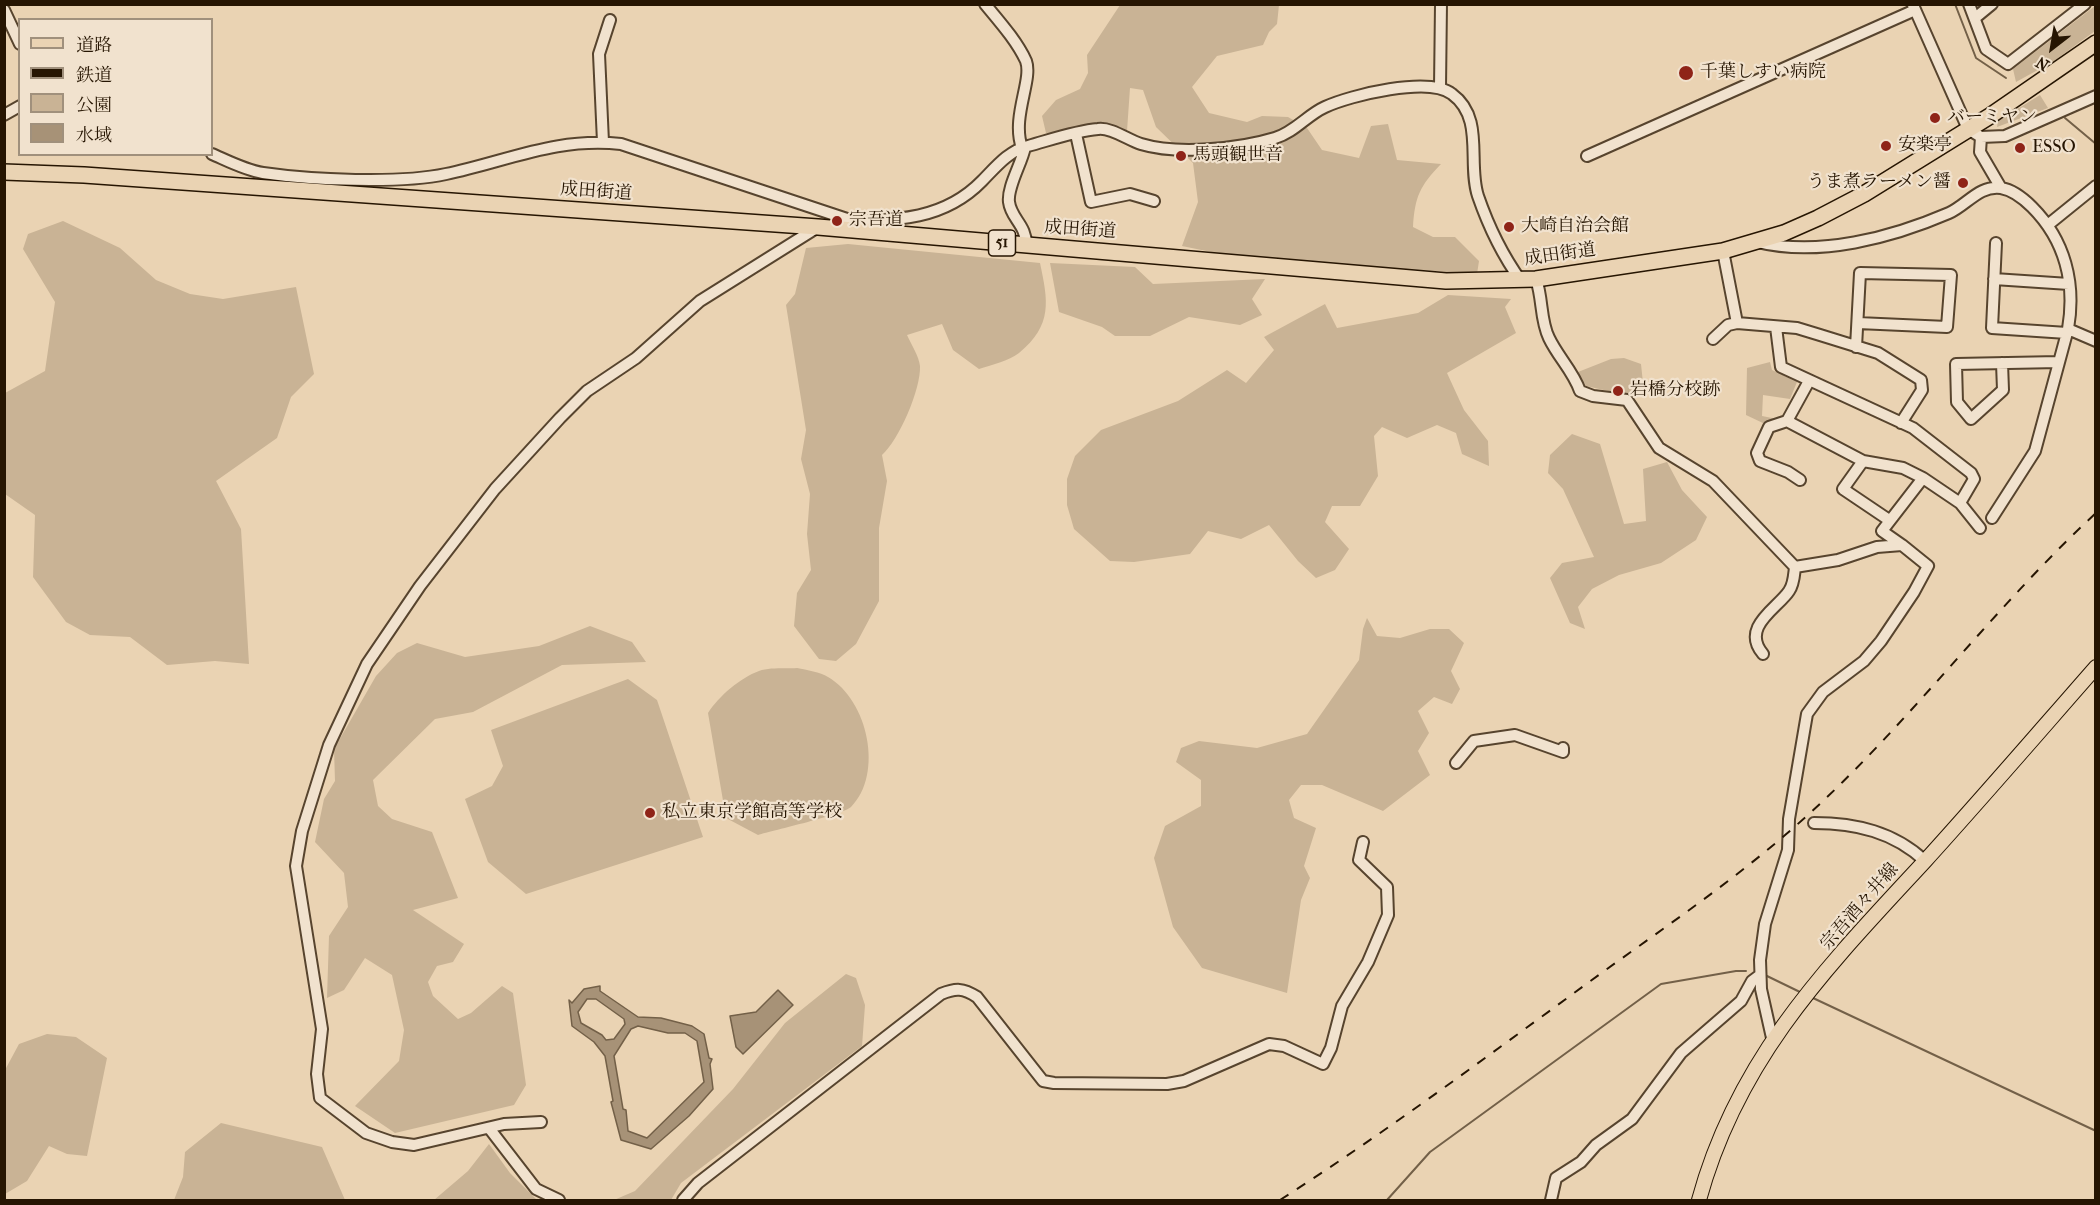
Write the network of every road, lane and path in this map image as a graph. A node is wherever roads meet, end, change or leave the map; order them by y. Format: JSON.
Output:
{"nodes":[{"id":1,"x":985,"y":4,"type":"edge"},
{"id":2,"x":1441,"y":4,"type":"edge"},
{"id":3,"x":1970,"y":4,"type":"edge"},
{"id":4,"x":1992,"y":4,"type":"edge"},
{"id":5,"x":2085,"y":4,"type":"edge"},
{"id":6,"x":1914,"y":7,"type":"edge"},
{"id":7,"x":4,"y":9,"type":"edge"},
{"id":8,"x":1974,"y":18,"type":"junction"},
{"id":9,"x":610,"y":20,"type":"dead end"},
{"id":10,"x":18,"y":40,"type":"edge"},
{"id":11,"x":2096,"y":44,"type":"edge"},
{"id":12,"x":1440,"y":87,"type":"junction"},
{"id":13,"x":2096,"y":96,"type":"edge"},
{"id":14,"x":18,"y":107,"type":"edge"},
{"id":15,"x":4,"y":115,"type":"edge"},
{"id":16,"x":1968,"y":129,"type":"junction"},
{"id":17,"x":1076,"y":134,"type":"junction"},
{"id":18,"x":1981,"y":137,"type":"junction"},
{"id":19,"x":603,"y":142,"type":"junction"},
{"id":20,"x":1023,"y":147,"type":"junction"},
{"id":21,"x":213,"y":154,"type":"edge"},
{"id":22,"x":1587,"y":156,"type":"dead end"},
{"id":23,"x":4,"y":172,"type":"edge"},
{"id":24,"x":2096,"y":186,"type":"edge"},
{"id":25,"x":2001,"y":188,"type":"junction"},
{"id":26,"x":1154,"y":201,"type":"dead end"},
{"id":27,"x":843,"y":224,"type":"junction"},
{"id":28,"x":2049,"y":224,"type":"junction"},
{"id":29,"x":818,"y":227,"type":"junction"},
{"id":30,"x":1757,"y":242,"type":"junction"},
{"id":31,"x":1996,"y":243,"type":"dead end"},
{"id":32,"x":1026,"y":246,"type":"junction"},
{"id":33,"x":1723,"y":251,"type":"junction"},
{"id":34,"x":1536,"y":279,"type":"junction"},
{"id":35,"x":1994,"y":279,"type":"junction"},
{"id":36,"x":1521,"y":281,"type":"junction"},
{"id":37,"x":2069,"y":284,"type":"junction"},
{"id":38,"x":1737,"y":322,"type":"junction"},
{"id":39,"x":1858,"y":323,"type":"junction"},
{"id":40,"x":1776,"y":327,"type":"junction"},
{"id":41,"x":2067,"y":331,"type":"junction"},
{"id":42,"x":1713,"y":339,"type":"dead end"},
{"id":43,"x":2096,"y":341,"type":"edge"},
{"id":44,"x":1857,"y":347,"type":"junction"},
{"id":45,"x":2059,"y":362,"type":"junction"},
{"id":46,"x":2002,"y":363,"type":"junction"},
{"id":47,"x":1809,"y":381,"type":"junction"},
{"id":48,"x":1786,"y":421,"type":"junction"},
{"id":49,"x":1901,"y":423,"type":"junction"},
{"id":50,"x":1863,"y":461,"type":"junction"},
{"id":51,"x":1923,"y":478,"type":"junction"},
{"id":52,"x":1800,"y":480,"type":"dead end"},
{"id":53,"x":1960,"y":503,"type":"junction"},
{"id":54,"x":1992,"y":518,"type":"dead end"},
{"id":55,"x":1889,"y":520,"type":"junction"},
{"id":56,"x":1980,"y":528,"type":"dead end"},
{"id":57,"x":1902,"y":545,"type":"junction"},
{"id":58,"x":1795,"y":567,"type":"junction"},
{"id":59,"x":1764,"y":654,"type":"dead end"},
{"id":60,"x":2096,"y":667,"type":"edge"},
{"id":61,"x":1563,"y":748,"type":"dead end"},
{"id":62,"x":1456,"y":763,"type":"dead end"},
{"id":63,"x":1814,"y":823,"type":"dead end"},
{"id":64,"x":1363,"y":842,"type":"dead end"},
{"id":65,"x":1925,"y":861,"type":"junction"},
{"id":66,"x":1760,"y":975,"type":"junction"},
{"id":67,"x":1772,"y":1038,"type":"junction"},
{"id":68,"x":541,"y":1122,"type":"dead end"},
{"id":69,"x":489,"y":1128,"type":"junction"},
{"id":70,"x":559,"y":1200,"type":"edge"},
{"id":71,"x":683,"y":1200,"type":"edge"},
{"id":72,"x":1551,"y":1200,"type":"edge"},
{"id":73,"x":1699,"y":1200,"type":"edge"}],
"edges":[{"from":1,"to":20,"type":"street"},
{"from":2,"to":12,"type":"street"},
{"from":3,"to":8,"type":"street"},
{"from":4,"to":8,"type":"street"},
{"from":5,"to":8,"type":"street"},
{"from":6,"to":16,"type":"street"},
{"from":6,"to":22,"type":"street"},
{"from":7,"to":10,"type":"street"},
{"from":9,"to":19,"type":"street"},
{"from":11,"to":16,"type":"highway","name":"成田街道","number":"51"},
{"from":12,"to":17,"type":"street"},
{"from":12,"to":36,"type":"street"},
{"from":13,"to":18,"type":"street"},
{"from":14,"to":15,"type":"street"},
{"from":16,"to":18,"type":"street"},
{"from":16,"to":30,"type":"highway","name":"成田街道","number":"51"},
{"from":17,"to":20,"type":"street"},
{"from":17,"to":26,"type":"street"},
{"from":18,"to":25,"type":"street"},
{"from":19,"to":21,"type":"street"},
{"from":19,"to":27,"type":"street"},
{"from":20,"to":27,"type":"street"},
{"from":20,"to":32,"type":"street"},
{"from":23,"to":29,"type":"highway","name":"成田街道","number":"51"},
{"from":24,"to":28,"type":"street"},
{"from":25,"to":28,"type":"street"},
{"from":25,"to":30,"type":"street"},
{"from":27,"to":29,"type":"highway","name":"成田街道","number":"51"},
{"from":27,"to":32,"type":"highway","name":"成田街道","number":"51"},
{"from":28,"to":37,"type":"street"},
{"from":29,"to":69,"type":"street"},
{"from":30,"to":33,"type":"highway","name":"成田街道","number":"51"},
{"from":31,"to":35,"type":"street"},
{"from":32,"to":36,"type":"highway","name":"成田街道","number":"51"},
{"from":33,"to":34,"type":"highway","name":"成田街道","number":"51"},
{"from":33,"to":38,"type":"street"},
{"from":34,"to":36,"type":"highway","name":"成田街道","number":"51"},
{"from":34,"to":58,"type":"street"},
{"from":35,"to":37,"type":"street"},
{"from":35,"to":41,"type":"street"},
{"from":37,"to":41,"type":"street"},
{"from":38,"to":40,"type":"street"},
{"from":38,"to":42,"type":"street"},
{"from":39,"to":39,"type":"street"},
{"from":39,"to":44,"type":"street"},
{"from":40,"to":44,"type":"street"},
{"from":40,"to":47,"type":"street"},
{"from":41,"to":43,"type":"street"},
{"from":41,"to":45,"type":"street"},
{"from":44,"to":49,"type":"street"},
{"from":45,"to":46,"type":"street"},
{"from":45,"to":54,"type":"street"},
{"from":46,"to":46,"type":"street"},
{"from":47,"to":48,"type":"street"},
{"from":47,"to":49,"type":"street"},
{"from":48,"to":50,"type":"street"},
{"from":48,"to":52,"type":"street"},
{"from":49,"to":53,"type":"street"},
{"from":50,"to":51,"type":"street"},
{"from":50,"to":55,"type":"street"},
{"from":51,"to":53,"type":"street"},
{"from":51,"to":55,"type":"street"},
{"from":53,"to":56,"type":"street"},
{"from":55,"to":57,"type":"street"},
{"from":57,"to":58,"type":"street"},
{"from":57,"to":66,"type":"street"},
{"from":58,"to":59,"type":"street"},
{"from":60,"to":65,"type":"main road","name":"宗吾酒々井線"},
{"from":61,"to":62,"type":"street"},
{"from":63,"to":65,"type":"street"},
{"from":64,"to":71,"type":"street"},
{"from":65,"to":67,"type":"main road","name":"宗吾酒々井線"},
{"from":66,"to":67,"type":"street"},
{"from":66,"to":72,"type":"street"},
{"from":67,"to":73,"type":"main road","name":"宗吾酒々井線"},
{"from":68,"to":69,"type":"street"},
{"from":69,"to":70,"type":"street"}]}
